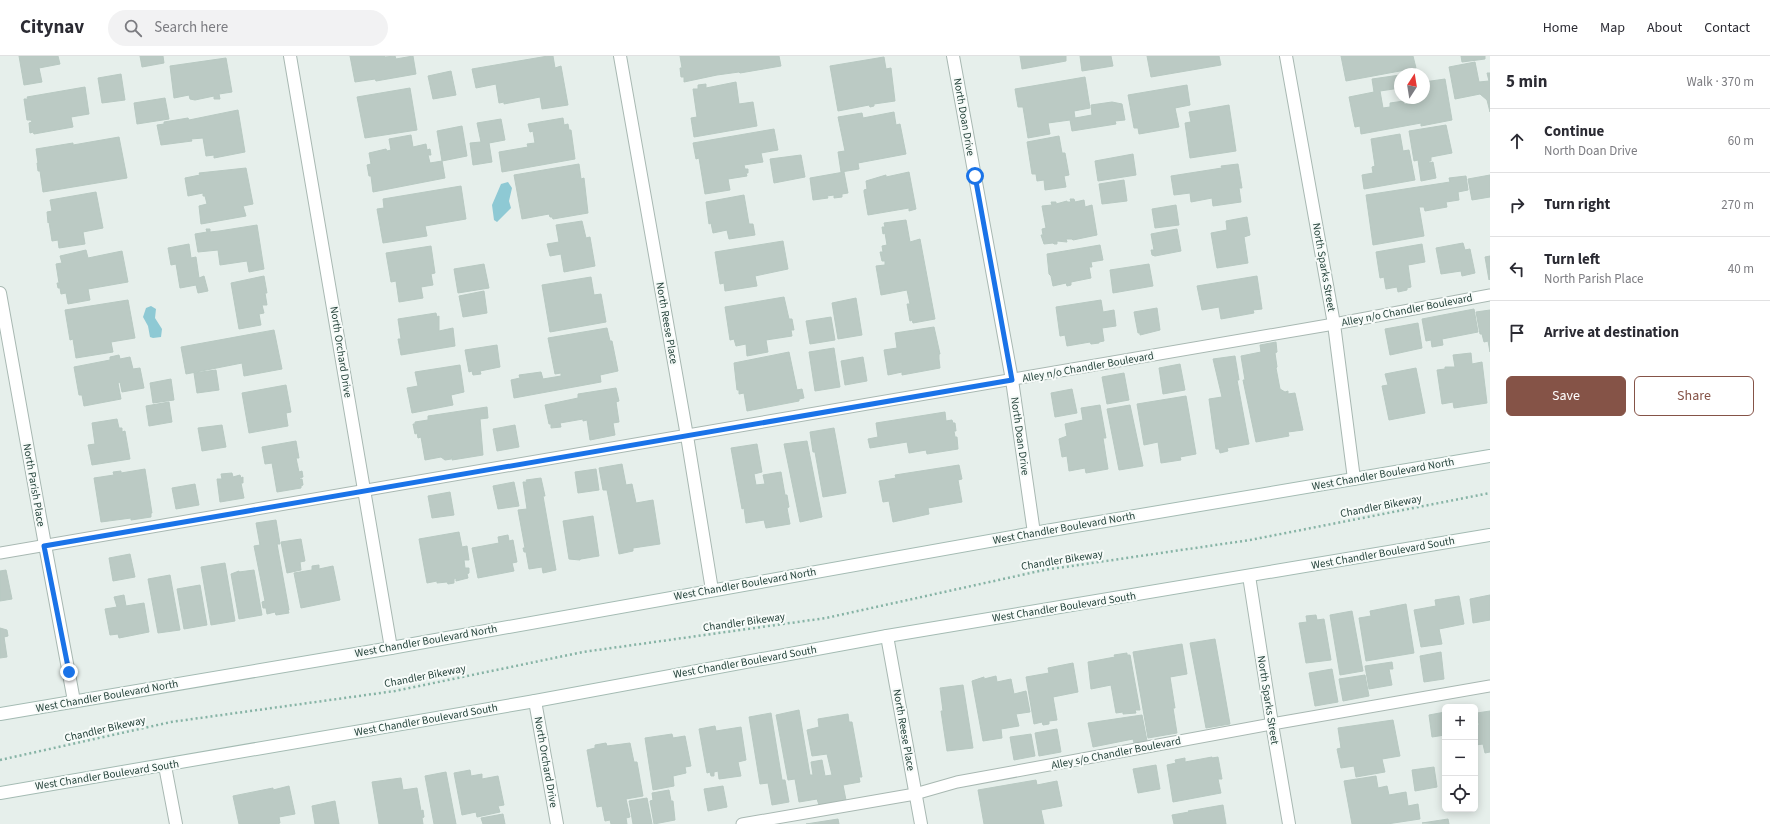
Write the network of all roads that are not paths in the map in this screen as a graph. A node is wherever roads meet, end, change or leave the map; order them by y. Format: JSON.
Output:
{"nodes":[{"id":1,"x":290,"y":56,"type":"edge"},
{"id":2,"x":620,"y":56,"type":"edge"},
{"id":3,"x":953,"y":56,"type":"edge"},
{"id":4,"x":1286,"y":56,"type":"edge"},
{"id":5,"x":0,"y":293,"type":"edge"},
{"id":6,"x":1490,"y":295,"type":"edge"},
{"id":7,"x":1334,"y":324,"type":"junction"},
{"id":8,"x":1012,"y":380,"type":"junction"},
{"id":9,"x":687,"y":436,"type":"junction"},
{"id":10,"x":1490,"y":456,"type":"edge"},
{"id":11,"x":1354,"y":479,"type":"junction"},
{"id":12,"x":363,"y":490,"type":"junction"},
{"id":13,"x":1034,"y":533,"type":"junction"},
{"id":14,"x":1490,"y":536,"type":"edge"},
{"id":15,"x":44,"y":546,"type":"junction"},
{"id":16,"x":0,"y":553,"type":"edge"},
{"id":17,"x":1248,"y":576,"type":"junction"},
{"id":18,"x":712,"y":590,"type":"junction"},
{"id":19,"x":887,"y":636,"type":"junction"},
{"id":20,"x":391,"y":648,"type":"junction"},
{"id":21,"x":1490,"y":686,"type":"edge"},
{"id":22,"x":74,"y":701,"type":"junction"},
{"id":23,"x":535,"y":701,"type":"junction"},
{"id":24,"x":0,"y":714,"type":"edge"},
{"id":25,"x":1272,"y":724,"type":"junction"},
{"id":26,"x":165,"y":766,"type":"junction"},
{"id":27,"x":0,"y":793,"type":"edge"},
{"id":28,"x":916,"y":794,"type":"junction"},
{"id":29,"x":176,"y":824,"type":"edge"},
{"id":30,"x":557,"y":824,"type":"edge"},
{"id":31,"x":742,"y":824,"type":"edge"},
{"id":32,"x":921,"y":824,"type":"edge"},
{"id":33,"x":1289,"y":824,"type":"edge"}],
"edges":[{"from":1,"to":12,"type":"street","name":"North Orchard Drive"},
{"from":2,"to":9,"type":"street","name":"North Reese Place"},
{"from":3,"to":8,"type":"street","name":"North Doan Drive"},
{"from":4,"to":7,"type":"street","name":"North Sparks Street"},
{"from":5,"to":15,"type":"street","name":"North Parish Place"},
{"from":6,"to":7,"type":"lane","name":"Alley n/o Chandler Boulevard"},
{"from":7,"to":8,"type":"lane","name":"Alley n/o Chandler Boulevard"},
{"from":7,"to":11,"type":"street","name":"North Sparks Street"},
{"from":8,"to":9,"type":"lane","name":"Alley n/o Chandler Boulevard"},
{"from":8,"to":13,"type":"street","name":"North Doan Drive"},
{"from":9,"to":12,"type":"lane","name":"Alley n/o Chandler Boulevard"},
{"from":9,"to":18,"type":"street","name":"North Reese Place"},
{"from":10,"to":11,"type":"street","name":"West Chandler Boulevard North"},
{"from":11,"to":13,"type":"street","name":"West Chandler Boulevard North"},
{"from":12,"to":15,"type":"lane","name":"Alley n/o Chandler Boulevard"},
{"from":12,"to":20,"type":"street","name":"North Orchard Drive"},
{"from":13,"to":18,"type":"street","name":"West Chandler Boulevard North"},
{"from":14,"to":17,"type":"street","name":"West Chandler Boulevard South"},
{"from":15,"to":16,"type":"lane","name":"Alley n/o Chandler Boulevard"},
{"from":15,"to":22,"type":"street","name":"North Parish Place"},
{"from":17,"to":19,"type":"street","name":"West Chandler Boulevard South"},
{"from":17,"to":25,"type":"street","name":"North Sparks Street"},
{"from":18,"to":20,"type":"street","name":"West Chandler Boulevard North"},
{"from":19,"to":23,"type":"street","name":"West Chandler Boulevard South"},
{"from":19,"to":28,"type":"street","name":"North Reese Place"},
{"from":20,"to":22,"type":"street","name":"West Chandler Boulevard North"},
{"from":21,"to":25,"type":"lane","name":"Alley s/o Chandler Boulevard"},
{"from":22,"to":24,"type":"street","name":"West Chandler Boulevard North"},
{"from":23,"to":26,"type":"street","name":"West Chandler Boulevard South"},
{"from":23,"to":30,"type":"street","name":"North Orchard Drive"},
{"from":25,"to":28,"type":"lane","name":"Alley s/o Chandler Boulevard"},
{"from":25,"to":33,"type":"street","name":"North Sparks Street"},
{"from":26,"to":27,"type":"street","name":"West Chandler Boulevard South"},
{"from":26,"to":29,"type":"street"},
{"from":28,"to":31,"type":"lane","name":"Alley s/o Chandler Boulevard"},
{"from":28,"to":32,"type":"street","name":"North Reese Place"}]}
